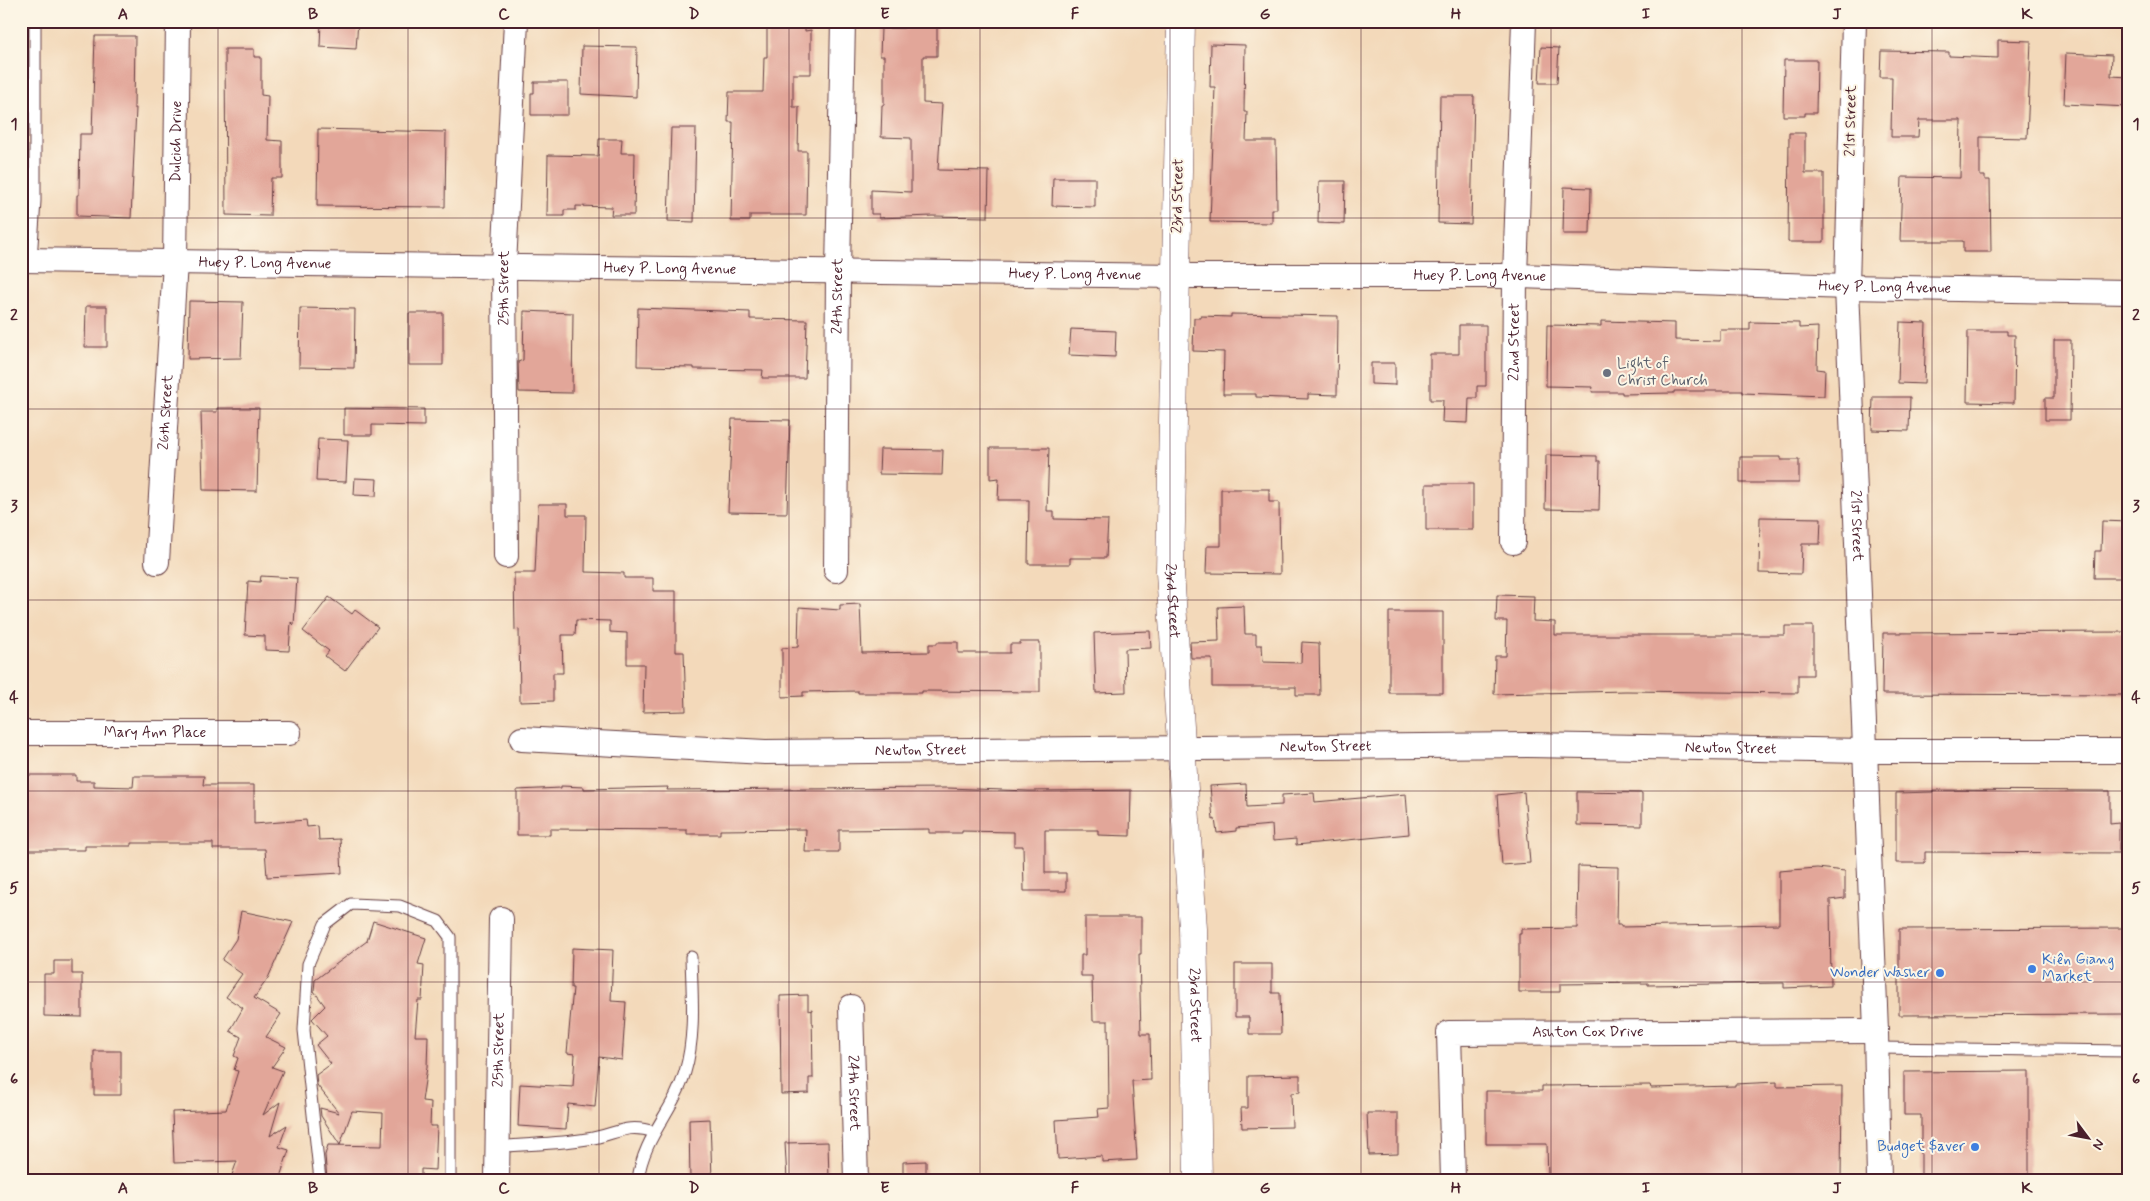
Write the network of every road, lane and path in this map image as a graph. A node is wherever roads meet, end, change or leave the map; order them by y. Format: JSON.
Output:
{"nodes":[{"id":1,"x":35,"y":21,"type":"edge"},
{"id":2,"x":178,"y":21,"type":"edge"},
{"id":3,"x":516,"y":21,"type":"edge"},
{"id":4,"x":843,"y":21,"type":"edge"},
{"id":5,"x":1181,"y":21,"type":"edge"},
{"id":6,"x":1524,"y":21,"type":"edge"},
{"id":7,"x":1854,"y":21,"type":"edge"},
{"id":8,"x":21,"y":201,"type":"edge"},
{"id":9,"x":35,"y":202,"type":"junction"},
{"id":10,"x":26,"y":260,"type":"edge"},
{"id":11,"x":175,"y":262,"type":"junction"},
{"id":12,"x":504,"y":266,"type":"junction"},
{"id":13,"x":838,"y":271,"type":"junction"},
{"id":14,"x":1177,"y":276,"type":"junction"},
{"id":15,"x":1515,"y":276,"type":"junction"},
{"id":16,"x":1847,"y":287,"type":"junction"},
{"id":17,"x":2129,"y":292,"type":"edge"},
{"id":18,"x":1513,"y":542,"type":"dead end"},
{"id":19,"x":506,"y":556,"type":"dead end"},
{"id":20,"x":157,"y":562,"type":"dead end"},
{"id":21,"x":836,"y":570,"type":"dead end"},
{"id":22,"x":21,"y":733,"type":"edge"},
{"id":23,"x":289,"y":733,"type":"dead end"},
{"id":24,"x":522,"y":739,"type":"dead end"},
{"id":25,"x":1180,"y":749,"type":"junction"},
{"id":26,"x":1864,"y":751,"type":"junction"},
{"id":27,"x":2129,"y":751,"type":"edge"},
{"id":28,"x":502,"y":920,"type":"dead end"},
{"id":29,"x":692,"y":957,"type":"dead end"},
{"id":30,"x":851,"y":1007,"type":"dead end"},
{"id":31,"x":1876,"y":1039,"type":"junction"},
{"id":32,"x":2129,"y":1050,"type":"edge"},
{"id":33,"x":654,"y":1132,"type":"junction"},
{"id":34,"x":497,"y":1147,"type":"junction"},
{"id":35,"x":320,"y":1180,"type":"edge"},
{"id":36,"x":450,"y":1180,"type":"edge"},
{"id":37,"x":497,"y":1180,"type":"edge"},
{"id":38,"x":638,"y":1180,"type":"edge"},
{"id":39,"x":856,"y":1180,"type":"edge"},
{"id":40,"x":1198,"y":1180,"type":"edge"},
{"id":41,"x":1453,"y":1180,"type":"edge"},
{"id":42,"x":1879,"y":1180,"type":"edge"}],
"edges":[{"from":1,"to":9,"type":"lane"},
{"from":2,"to":11,"type":"street","name":"Dulcich Drive"},
{"from":3,"to":12,"type":"street","name":"25th Street"},
{"from":4,"to":13,"type":"street","name":"24th Street"},
{"from":5,"to":14,"type":"street","name":"23rd Street"},
{"from":6,"to":15,"type":"street","name":"22nd Street"},
{"from":7,"to":16,"type":"street","name":"21st Street"},
{"from":8,"to":9,"type":"lane"},
{"from":9,"to":10,"type":"lane"},
{"from":10,"to":11,"type":"street","name":"Huey P. Long Avenue"},
{"from":11,"to":12,"type":"street","name":"Huey P. Long Avenue"},
{"from":11,"to":20,"type":"street","name":"26th Street"},
{"from":12,"to":13,"type":"street","name":"Huey P. Long Avenue"},
{"from":12,"to":19,"type":"street","name":"25th Street"},
{"from":13,"to":14,"type":"street","name":"Huey P. Long Avenue"},
{"from":13,"to":21,"type":"street","name":"24th Street"},
{"from":14,"to":15,"type":"street","name":"Huey P. Long Avenue"},
{"from":14,"to":25,"type":"street","name":"23rd Street"},
{"from":15,"to":16,"type":"street","name":"Huey P. Long Avenue"},
{"from":15,"to":18,"type":"street","name":"22nd Street"},
{"from":16,"to":17,"type":"street","name":"Huey P. Long Avenue"},
{"from":16,"to":26,"type":"street","name":"21st Street"},
{"from":22,"to":23,"type":"street","name":"Mary Ann Place"},
{"from":24,"to":25,"type":"street","name":"Newton Street"},
{"from":25,"to":26,"type":"street","name":"Newton Street"},
{"from":25,"to":40,"type":"street","name":"23rd Street"},
{"from":26,"to":27,"type":"street","name":"Newton Street"},
{"from":26,"to":31,"type":"street","name":"21st Street"},
{"from":28,"to":34,"type":"street","name":"25th Street"},
{"from":29,"to":33,"type":"lane"},
{"from":30,"to":39,"type":"street","name":"24th Street"},
{"from":31,"to":32,"type":"lane"},
{"from":31,"to":41,"type":"street","name":"Ashton Cox Drive"},
{"from":31,"to":42,"type":"street","name":"21st Street"},
{"from":33,"to":34,"type":"lane"},
{"from":33,"to":38,"type":"lane"},
{"from":34,"to":37,"type":"street","name":"25th Street"},
{"from":35,"to":36,"type":"lane"}]}
